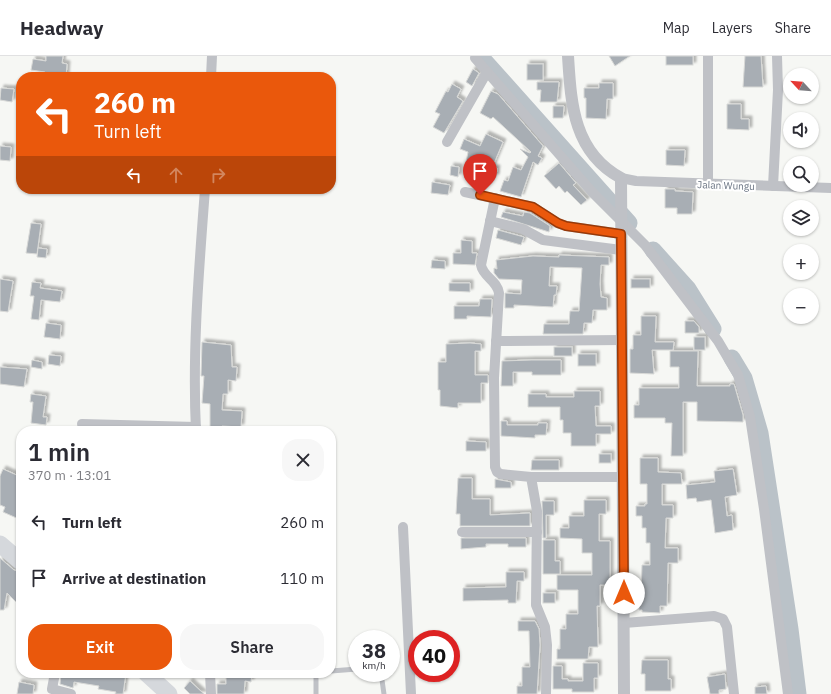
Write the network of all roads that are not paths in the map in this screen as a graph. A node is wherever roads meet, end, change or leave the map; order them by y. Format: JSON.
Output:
{"nodes":[{"id":1,"x":212,"y":56,"type":"edge"},
{"id":2,"x":568,"y":56,"type":"edge"},
{"id":3,"x":708,"y":56,"type":"edge"},
{"id":4,"x":777,"y":56,"type":"edge"},
{"id":5,"x":475,"y":58,"type":"dead end"},
{"id":6,"x":211,"y":72,"type":"edge"},
{"id":7,"x":487,"y":72,"type":"junction"},
{"id":8,"x":447,"y":142,"type":"dead end"},
{"id":9,"x":621,"y":178,"type":"junction"},
{"id":10,"x":708,"y":184,"type":"junction"},
{"id":11,"x":773,"y":186,"type":"junction"},
{"id":12,"x":831,"y":188,"type":"edge"},
{"id":13,"x":465,"y":192,"type":"dead end"},
{"id":14,"x":206,"y":194,"type":"edge"},
{"id":15,"x":495,"y":198,"type":"junction"},
{"id":16,"x":621,"y":218,"type":"junction"},
{"id":17,"x":490,"y":221,"type":"junction"},
{"id":18,"x":621,"y":234,"type":"junction"},
{"id":19,"x":621,"y":250,"type":"junction"},
{"id":20,"x":622,"y":340,"type":"junction"},
{"id":21,"x":496,"y":341,"type":"junction"},
{"id":22,"x":82,"y":424,"type":"dead end"},
{"id":23,"x":128,"y":426,"type":"edge"},
{"id":24,"x":196,"y":426,"type":"edge"},
{"id":25,"x":531,"y":477,"type":"junction"},
{"id":26,"x":623,"y":477,"type":"junction"},
{"id":27,"x":403,"y":527,"type":"dead end"},
{"id":28,"x":462,"y":532,"type":"dead end"},
{"id":29,"x":537,"y":532,"type":"junction"},
{"id":30,"x":0,"y":544,"type":"edge"},
{"id":31,"x":16,"y":558,"type":"edge"},
{"id":32,"x":624,"y":623,"type":"junction"},
{"id":33,"x":348,"y":670,"type":"edge"},
{"id":34,"x":336,"y":671,"type":"edge"},
{"id":35,"x":54,"y":678,"type":"edge"},
{"id":36,"x":152,"y":678,"type":"edge"},
{"id":37,"x":210,"y":678,"type":"edge"},
{"id":38,"x":316,"y":678,"type":"edge"},
{"id":39,"x":382,"y":682,"type":"edge"},
{"id":40,"x":72,"y":694,"type":"edge"},
{"id":41,"x":170,"y":694,"type":"edge"},
{"id":42,"x":211,"y":694,"type":"edge"},
{"id":43,"x":316,"y":694,"type":"edge"},
{"id":44,"x":384,"y":694,"type":"edge"},
{"id":45,"x":411,"y":694,"type":"edge"},
{"id":46,"x":546,"y":694,"type":"edge"},
{"id":47,"x":624,"y":694,"type":"edge"},
{"id":48,"x":734,"y":694,"type":"edge"},
{"id":49,"x":788,"y":694,"type":"edge"}],
"edges":[{"from":1,"to":6,"type":"street"},
{"from":2,"to":9,"type":"street"},
{"from":3,"to":10,"type":"street"},
{"from":4,"to":11,"type":"street"},
{"from":5,"to":7,"type":"street"},
{"from":7,"to":8,"type":"street"},
{"from":7,"to":16,"type":"street"},
{"from":9,"to":10,"type":"street","name":"Jalan Wungu"},
{"from":9,"to":16,"type":"street"},
{"from":10,"to":11,"type":"street","name":"Jalan Wungu"},
{"from":11,"to":12,"type":"street","name":"Jalan Wungu"},
{"from":13,"to":15,"type":"street"},
{"from":14,"to":24,"type":"street"},
{"from":15,"to":17,"type":"street"},
{"from":15,"to":18,"type":"street"},
{"from":16,"to":18,"type":"street"},
{"from":16,"to":49,"type":"street"},
{"from":17,"to":19,"type":"street"},
{"from":17,"to":21,"type":"street"},
{"from":18,"to":19,"type":"street"},
{"from":19,"to":20,"type":"street"},
{"from":20,"to":21,"type":"street"},
{"from":20,"to":26,"type":"street"},
{"from":21,"to":25,"type":"street"},
{"from":22,"to":23,"type":"street"},
{"from":25,"to":26,"type":"street"},
{"from":25,"to":29,"type":"street"},
{"from":26,"to":32,"type":"street"},
{"from":27,"to":45,"type":"street"},
{"from":28,"to":29,"type":"street"},
{"from":29,"to":46,"type":"street"},
{"from":30,"to":31,"type":"highway"},
{"from":32,"to":47,"type":"street"},
{"from":32,"to":48,"type":"street"},
{"from":33,"to":34,"type":"lane"},
{"from":35,"to":40,"type":"street"},
{"from":36,"to":41,"type":"highway"},
{"from":37,"to":42,"type":"street"},
{"from":38,"to":43,"type":"lane"},
{"from":39,"to":44,"type":"lane"}]}
